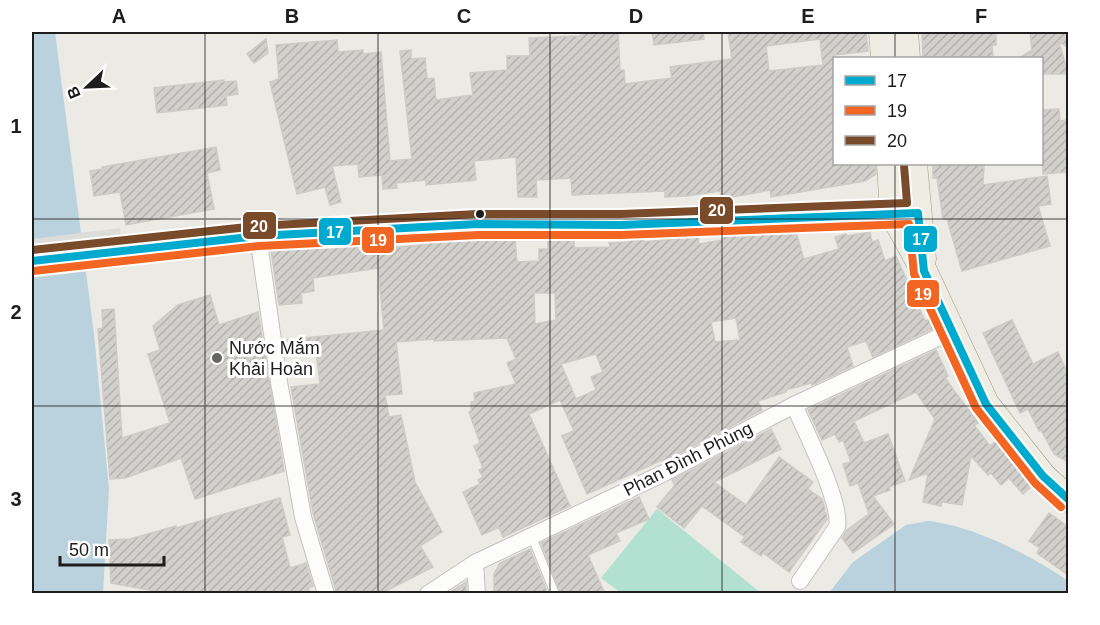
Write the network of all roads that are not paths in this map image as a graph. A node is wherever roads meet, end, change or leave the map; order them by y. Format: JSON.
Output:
{"nodes":[{"id":1,"x":892,"y":32,"type":"edge"},
{"id":2,"x":884,"y":57,"type":"edge"},
{"id":3,"x":906,"y":57,"type":"edge"},
{"id":4,"x":890,"y":165,"type":"edge"},
{"id":5,"x":915,"y":165,"type":"edge"},
{"id":6,"x":906,"y":214,"type":"junction"},
{"id":7,"x":258,"y":236,"type":"junction"},
{"id":8,"x":32,"y":261,"type":"edge"},
{"id":9,"x":952,"y":331,"type":"junction"},
{"id":10,"x":794,"y":405,"type":"junction"},
{"id":11,"x":1068,"y":499,"type":"edge"},
{"id":12,"x":532,"y":537,"type":"junction"},
{"id":13,"x":475,"y":563,"type":"junction"},
{"id":14,"x":800,"y":581,"type":"dead end"},
{"id":15,"x":326,"y":594,"type":"edge"},
{"id":16,"x":428,"y":594,"type":"edge"},
{"id":17,"x":477,"y":594,"type":"edge"},
{"id":18,"x":555,"y":594,"type":"edge"}],
"edges":[{"from":1,"to":2,"type":"main road"},
{"from":1,"to":3,"type":"main road"},
{"from":4,"to":6,"type":"main road"},
{"from":5,"to":6,"type":"main road"},
{"from":6,"to":7,"type":"main road"},
{"from":6,"to":9,"type":"main road"},
{"from":7,"to":8,"type":"main road"},
{"from":7,"to":15,"type":"street"},
{"from":9,"to":10,"type":"street","name":"Phan Đình Phùng"},
{"from":9,"to":11,"type":"main road"},
{"from":10,"to":12,"type":"street","name":"Phan Đình Phùng"},
{"from":10,"to":14,"type":"street"},
{"from":12,"to":13,"type":"street","name":"Phan Đình Phùng"},
{"from":12,"to":18,"type":"lane"},
{"from":13,"to":16,"type":"street","name":"Phan Đình Phùng"},
{"from":13,"to":17,"type":"street"}]}
